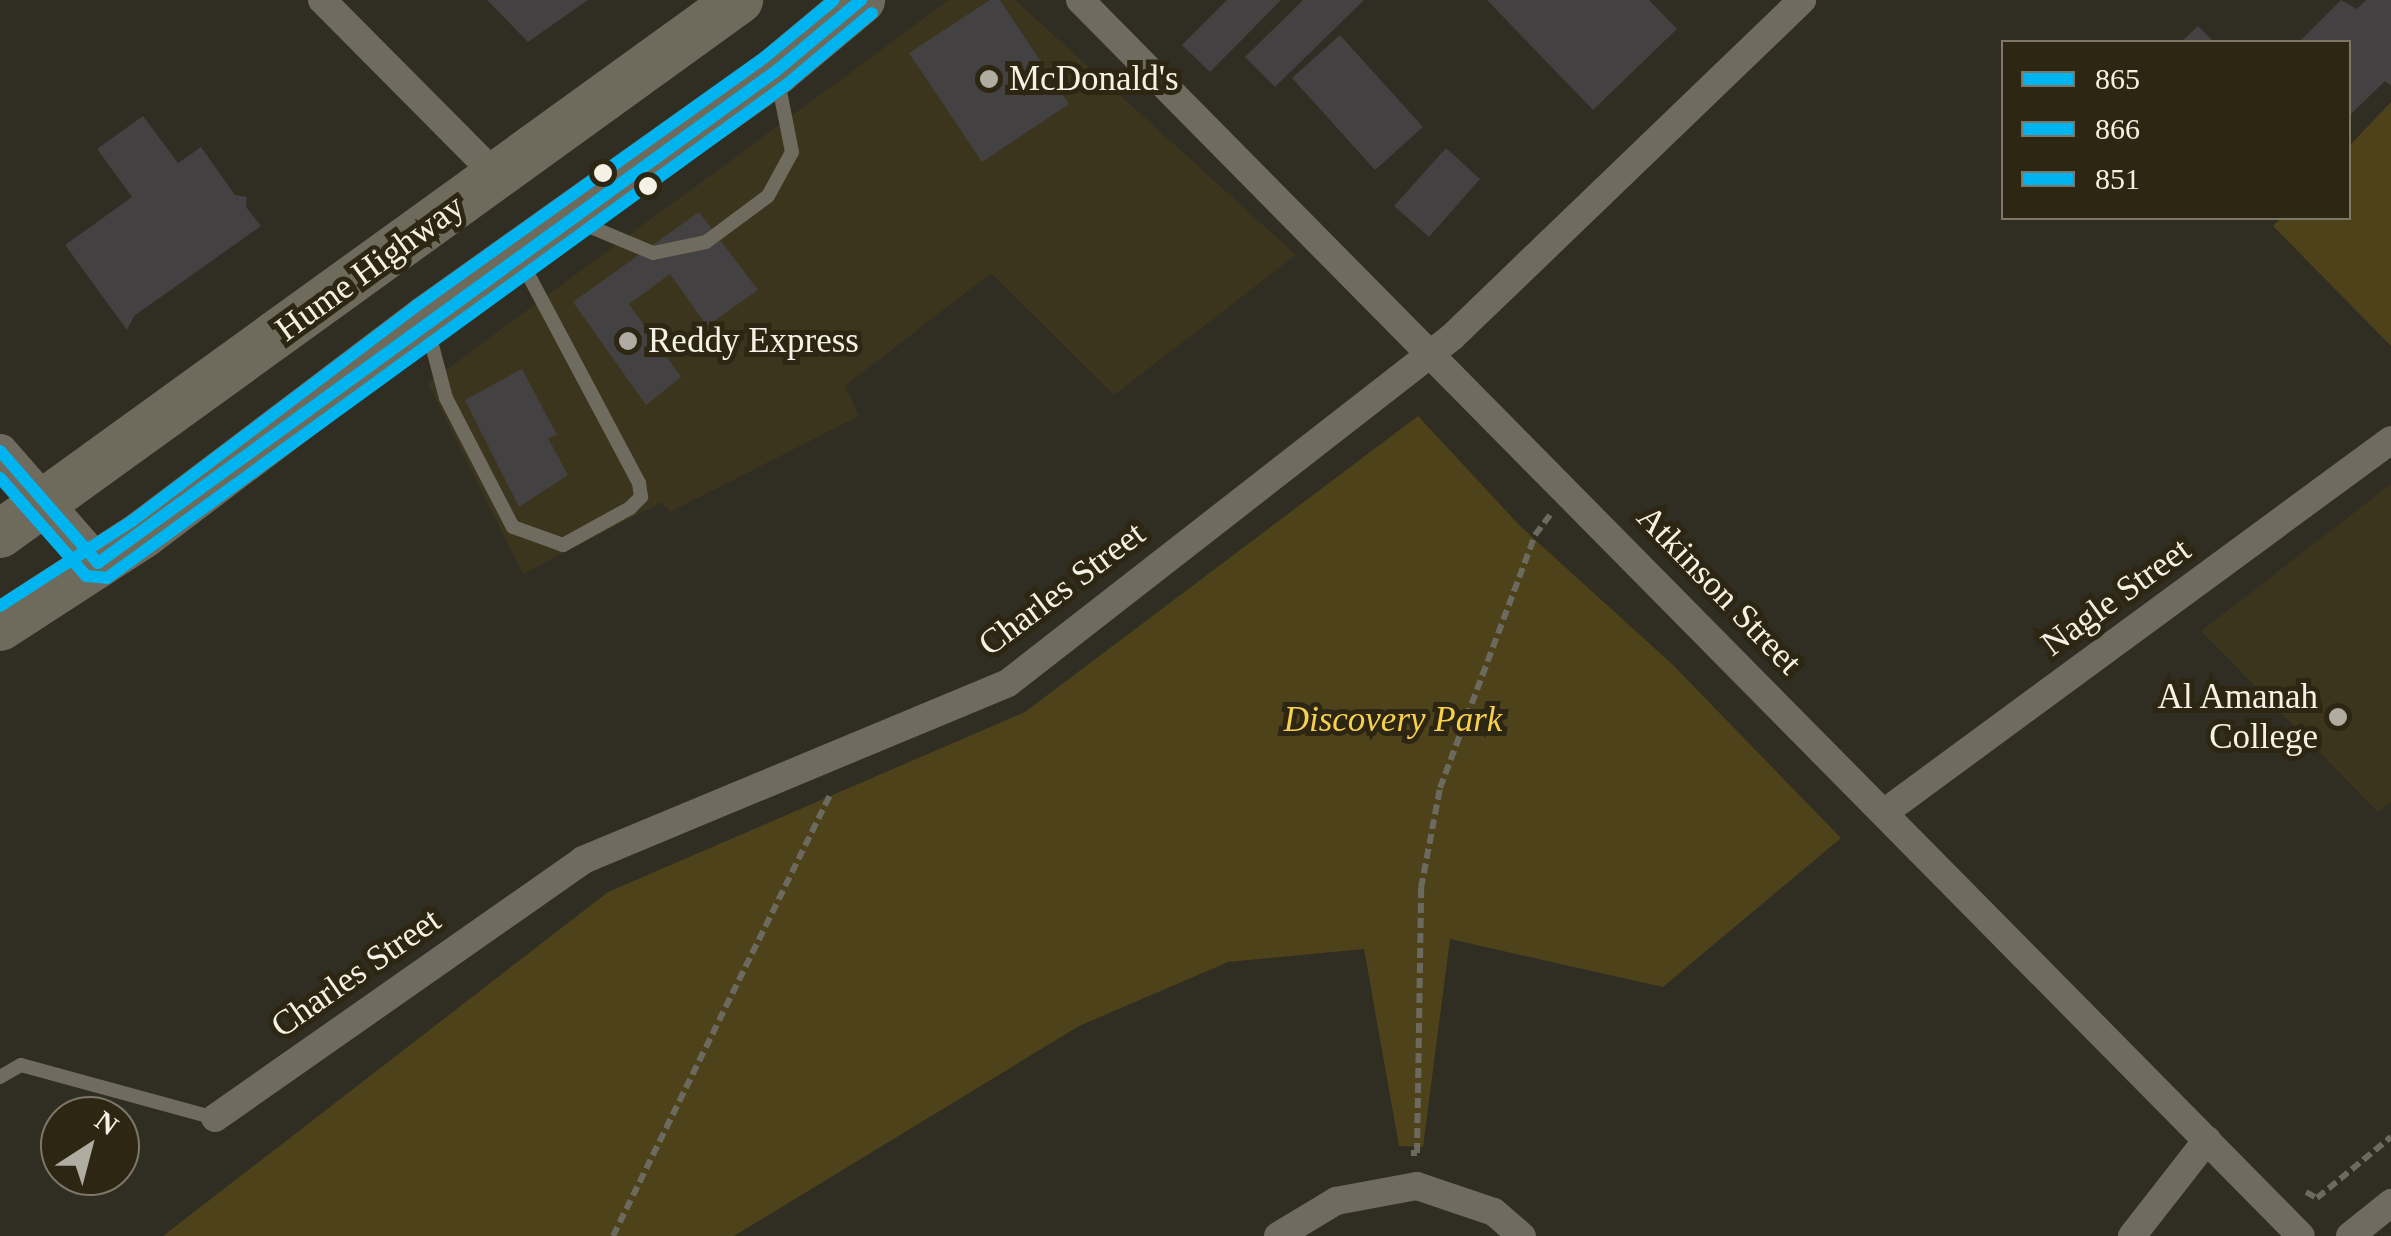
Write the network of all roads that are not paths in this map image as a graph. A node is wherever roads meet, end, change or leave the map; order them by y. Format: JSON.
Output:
{"nodes":[{"id":1,"x":322,"y":0,"type":"edge"},
{"id":2,"x":739,"y":0,"type":"edge"},
{"id":3,"x":862,"y":0,"type":"edge"},
{"id":4,"x":1080,"y":0,"type":"edge"},
{"id":5,"x":1802,"y":0,"type":"edge"},
{"id":6,"x":776,"y":71,"type":"junction"},
{"id":7,"x":497,"y":176,"type":"junction"},
{"id":8,"x":572,"y":219,"type":"junction"},
{"id":9,"x":519,"y":258,"type":"junction"},
{"id":10,"x":426,"y":320,"type":"junction"},
{"id":11,"x":1433,"y":351,"type":"junction"},
{"id":12,"x":2391,"y":440,"type":"edge"},
{"id":13,"x":0,"y":451,"type":"edge"},
{"id":14,"x":51,"y":502,"type":"junction"},
{"id":15,"x":0,"y":534,"type":"edge"},
{"id":16,"x":98,"y":563,"type":"junction"},
{"id":17,"x":0,"y":626,"type":"edge"},
{"id":18,"x":1885,"y":812,"type":"junction"},
{"id":19,"x":0,"y":1077,"type":"edge"},
{"id":20,"x":215,"y":1118,"type":"joint"},
{"id":21,"x":2207,"y":1140,"type":"junction"},
{"id":22,"x":2391,"y":1203,"type":"edge"},
{"id":23,"x":1278,"y":1236,"type":"edge"},
{"id":24,"x":1522,"y":1236,"type":"edge"},
{"id":25,"x":2132,"y":1236,"type":"edge"},
{"id":26,"x":2300,"y":1236,"type":"edge"},
{"id":27,"x":2350,"y":1236,"type":"edge"}],
"edges":[{"from":1,"to":7,"type":"street"},
{"from":2,"to":7,"type":"highway","name":"Hume Highway"},
{"from":3,"to":6,"type":"highway"},
{"from":4,"to":11,"type":"street","name":"Atkinson Street"},
{"from":5,"to":11,"type":"street","name":"Charles Street"},
{"from":6,"to":8,"type":"highway"},
{"from":6,"to":8,"type":"lane"},
{"from":7,"to":14,"type":"highway","name":"Hume Highway"},
{"from":8,"to":9,"type":"highway"},
{"from":9,"to":10,"type":"highway"},
{"from":9,"to":10,"type":"lane"},
{"from":10,"to":16,"type":"highway"},
{"from":11,"to":18,"type":"street","name":"Atkinson Street"},
{"from":11,"to":20,"type":"street","name":"Charles Street"},
{"from":12,"to":18,"type":"street","name":"Nagle Street"},
{"from":13,"to":14,"type":"street"},
{"from":14,"to":15,"type":"highway","name":"Hume Highway"},
{"from":14,"to":16,"type":"street"},
{"from":16,"to":17,"type":"highway"},
{"from":18,"to":21,"type":"street","name":"Atkinson Street"},
{"from":19,"to":20,"type":"lane"},
{"from":21,"to":25,"type":"street"},
{"from":21,"to":26,"type":"street","name":"Atkinson Street"},
{"from":22,"to":27,"type":"street"},
{"from":23,"to":24,"type":"street"}]}
